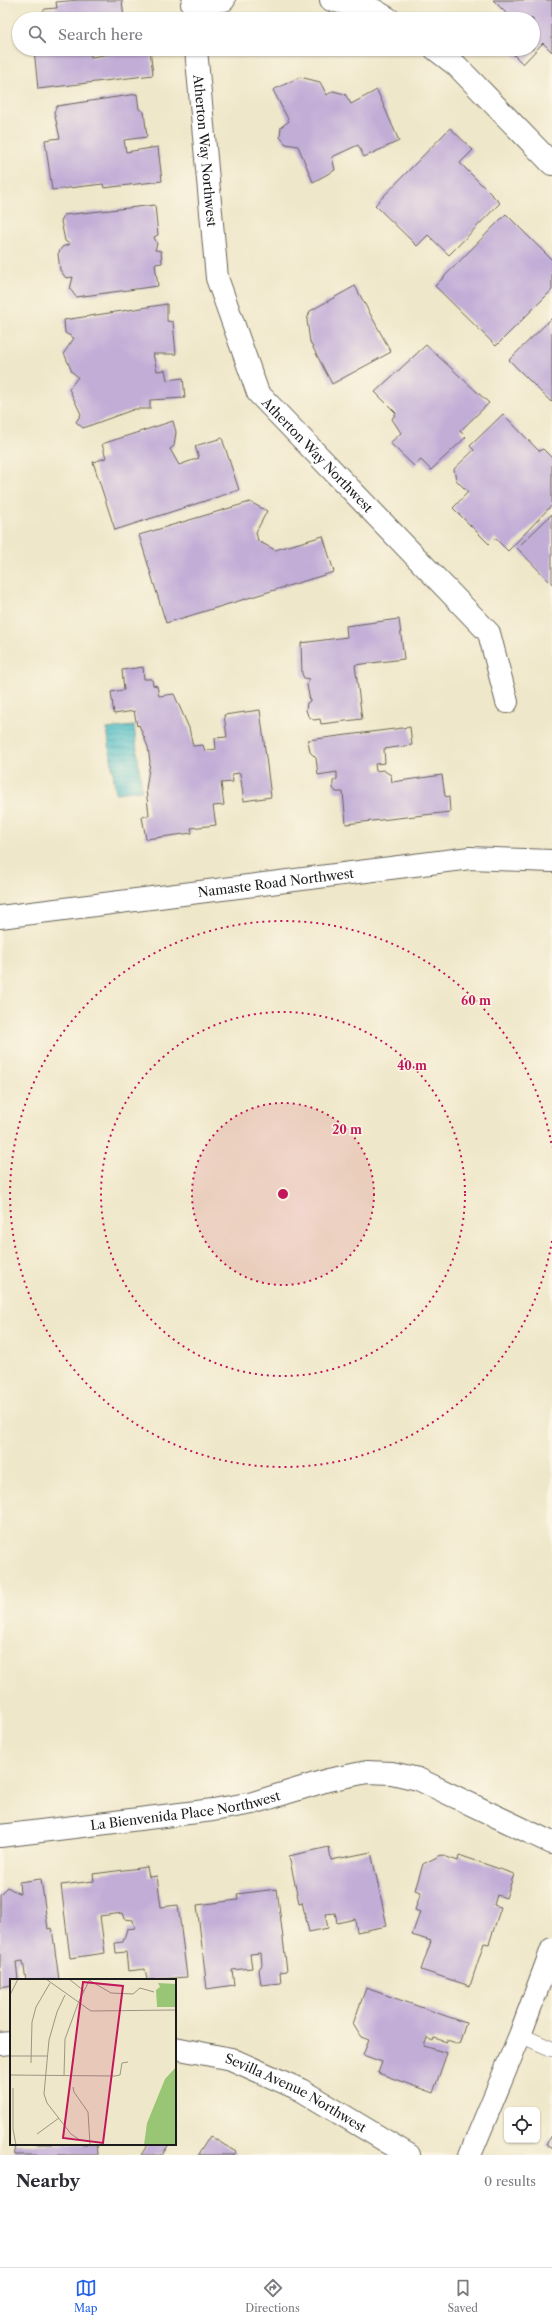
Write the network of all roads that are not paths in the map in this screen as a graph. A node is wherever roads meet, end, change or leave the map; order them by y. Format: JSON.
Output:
{"nodes":[{"id":1,"x":224,"y":0,"type":"edge"},
{"id":2,"x":331,"y":0,"type":"edge"},
{"id":3,"x":192,"y":8,"type":"edge"},
{"id":4,"x":381,"y":10,"type":"edge"},
{"id":5,"x":197,"y":56,"type":"edge"},
{"id":6,"x":444,"y":56,"type":"edge"},
{"id":7,"x":552,"y":164,"type":"edge"},
{"id":8,"x":506,"y":702,"type":"dead end"},
{"id":9,"x":552,"y":861,"type":"edge"},
{"id":10,"x":0,"y":917,"type":"edge"},
{"id":11,"x":0,"y":1836,"type":"edge"},
{"id":12,"x":552,"y":1843,"type":"edge"},
{"id":13,"x":552,"y":1948,"type":"edge"},
{"id":14,"x":520,"y":2035,"type":"junction"},
{"id":15,"x":10,"y":2043,"type":"edge"},
{"id":16,"x":0,"y":2044,"type":"edge"},
{"id":17,"x":176,"y":2048,"type":"edge"},
{"id":18,"x":552,"y":2049,"type":"edge"},
{"id":19,"x":409,"y":2155,"type":"edge"},
{"id":20,"x":470,"y":2155,"type":"edge"}],
"edges":[{"from":1,"to":3,"type":"street"},
{"from":2,"to":4,"type":"street"},
{"from":5,"to":8,"type":"street","name":"Atherton Way Northwest"},
{"from":6,"to":7,"type":"street"},
{"from":9,"to":10,"type":"street","name":"Namaste Road Northwest"},
{"from":11,"to":12,"type":"street","name":"La Bienvenida Place Northwest"},
{"from":13,"to":14,"type":"street"},
{"from":14,"to":18,"type":"lane"},
{"from":14,"to":20,"type":"street"},
{"from":15,"to":16,"type":"street"},
{"from":17,"to":19,"type":"street","name":"Sevilla Avenue Northwest"}]}
